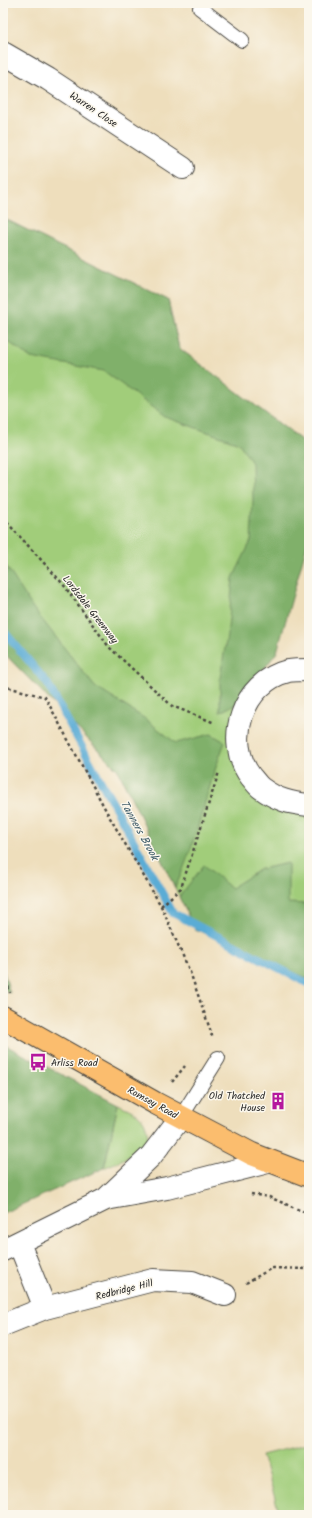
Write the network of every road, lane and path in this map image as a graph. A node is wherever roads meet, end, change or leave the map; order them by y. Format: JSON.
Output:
{"nodes":[{"id":1,"x":199,"y":5,"type":"edge"},
{"id":2,"x":242,"y":40,"type":"dead end"},
{"id":3,"x":3,"y":53,"type":"edge"},
{"id":4,"x":182,"y":168,"type":"dead end"},
{"id":5,"x":3,"y":518,"type":"edge"},
{"id":6,"x":309,"y":670,"type":"edge"},
{"id":7,"x":3,"y":686,"type":"edge"},
{"id":8,"x":237,"y":731,"type":"junction"},
{"id":9,"x":222,"y":766,"type":"dead end"},
{"id":10,"x":309,"y":805,"type":"edge"},
{"id":11,"x":161,"y":906,"type":"junction"},
{"id":12,"x":3,"y":1017,"type":"edge"},
{"id":13,"x":207,"y":1041,"type":"dead end"},
{"id":14,"x":218,"y":1058,"type":"dead end"},
{"id":15,"x":188,"y":1063,"type":"dead end"},
{"id":16,"x":155,"y":1103,"type":"junction"},
{"id":17,"x":181,"y":1117,"type":"junction"},
{"id":18,"x":268,"y":1162,"type":"junction"},
{"id":19,"x":309,"y":1176,"type":"edge"},
{"id":20,"x":106,"y":1200,"type":"junction"},
{"id":21,"x":11,"y":1246,"type":"edge"},
{"id":22,"x":309,"y":1268,"type":"edge"},
{"id":23,"x":225,"y":1295,"type":"joint"},
{"id":24,"x":44,"y":1308,"type":"junction"},
{"id":25,"x":3,"y":1325,"type":"edge"}],
"edges":[{"from":1,"to":2,"type":"lane"},
{"from":3,"to":4,"type":"street","name":"Warren Close"},
{"from":5,"to":8,"type":"path","name":"Lordsdale Greenway"},
{"from":6,"to":8,"type":"street"},
{"from":7,"to":11,"type":"path"},
{"from":8,"to":10,"type":"street"},
{"from":9,"to":11,"type":"path"},
{"from":11,"to":13,"type":"path"},
{"from":12,"to":16,"type":"main road","name":"Romsey Road"},
{"from":14,"to":17,"type":"lane"},
{"from":15,"to":16,"type":"path"},
{"from":16,"to":17,"type":"main road","name":"Romsey Road"},
{"from":17,"to":18,"type":"main road","name":"Romsey Road"},
{"from":17,"to":20,"type":"street"},
{"from":18,"to":19,"type":"main road","name":"Romsey Road"},
{"from":18,"to":20,"type":"street"},
{"from":20,"to":21,"type":"street"},
{"from":21,"to":24,"type":"street"},
{"from":22,"to":23,"type":"path"},
{"from":23,"to":24,"type":"street","name":"Redbridge Hill"},
{"from":24,"to":25,"type":"street","name":"Redbridge Hill"}]}
